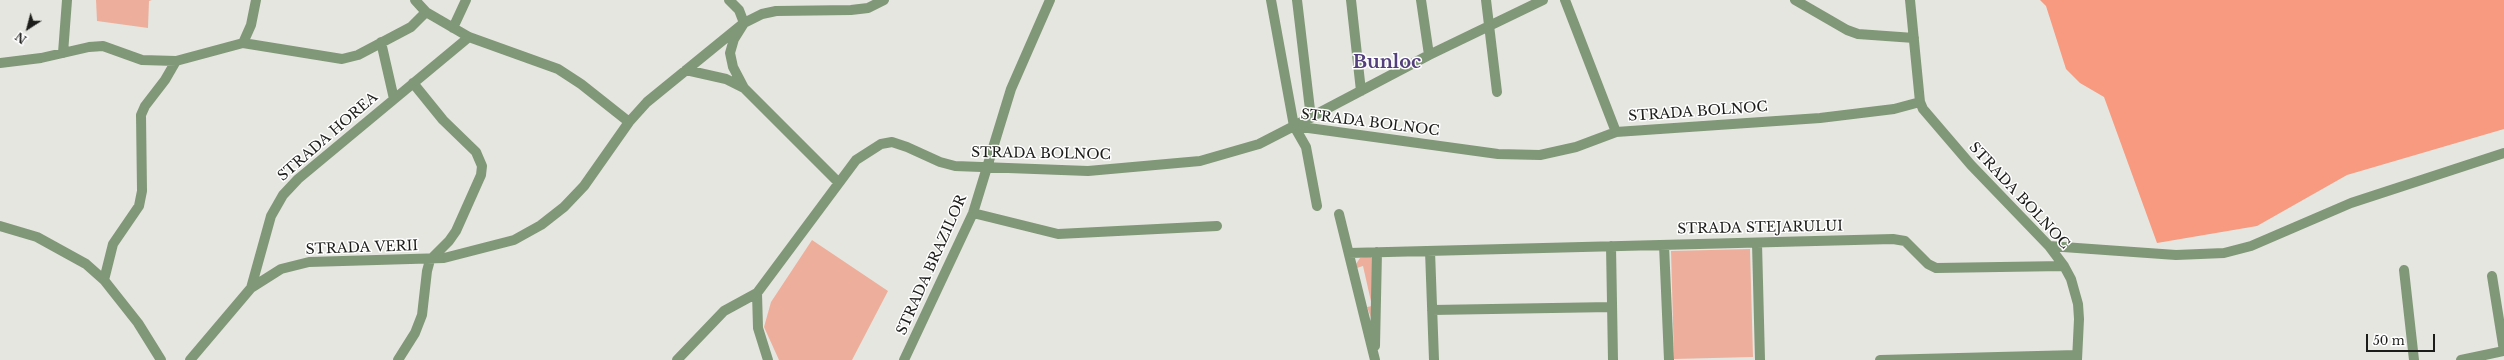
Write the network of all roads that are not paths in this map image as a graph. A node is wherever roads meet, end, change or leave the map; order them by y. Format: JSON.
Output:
{"nodes":[{"id":1,"x":67,"y":0,"type":"edge"},
{"id":2,"x":256,"y":0,"type":"edge"},
{"id":3,"x":415,"y":0,"type":"edge"},
{"id":4,"x":466,"y":0,"type":"edge"},
{"id":5,"x":729,"y":0,"type":"edge"},
{"id":6,"x":884,"y":0,"type":"edge"},
{"id":7,"x":1050,"y":0,"type":"edge"},
{"id":8,"x":1270,"y":0,"type":"edge"},
{"id":9,"x":1297,"y":0,"type":"edge"},
{"id":10,"x":1351,"y":0,"type":"edge"},
{"id":11,"x":1421,"y":0,"type":"edge"},
{"id":12,"x":1486,"y":0,"type":"edge"},
{"id":13,"x":1565,"y":0,"type":"edge"},
{"id":14,"x":1795,"y":0,"type":"edge"},
{"id":15,"x":1910,"y":0,"type":"edge"},
{"id":16,"x":1538,"y":1,"type":"edge"},
{"id":17,"x":426,"y":12,"type":"junction"},
{"id":18,"x":744,"y":23,"type":"junction"},
{"id":19,"x":1488,"y":26,"type":"junction"},
{"id":20,"x":453,"y":28,"type":"junction"},
{"id":21,"x":469,"y":37,"type":"junction"},
{"id":22,"x":1914,"y":38,"type":"junction"},
{"id":23,"x":381,"y":42,"type":"junction"},
{"id":24,"x":243,"y":43,"type":"junction"},
{"id":25,"x":63,"y":52,"type":"junction"},
{"id":26,"x":1429,"y":55,"type":"junction"},
{"id":27,"x":176,"y":60,"type":"junction"},
{"id":28,"x":0,"y":63,"type":"edge"},
{"id":29,"x":686,"y":70,"type":"junction"},
{"id":30,"x":413,"y":84,"type":"junction"},
{"id":31,"x":744,"y":88,"type":"junction"},
{"id":32,"x":1362,"y":91,"type":"junction"},
{"id":33,"x":1497,"y":92,"type":"dead end"},
{"id":34,"x":394,"y":99,"type":"junction"},
{"id":35,"x":1920,"y":102,"type":"junction"},
{"id":36,"x":1311,"y":118,"type":"junction"},
{"id":37,"x":629,"y":122,"type":"junction"},
{"id":38,"x":1294,"y":126,"type":"junction"},
{"id":39,"x":1616,"y":132,"type":"junction"},
{"id":40,"x":2504,"y":153,"type":"edge"},
{"id":41,"x":987,"y":168,"type":"junction"},
{"id":42,"x":839,"y":183,"type":"junction"},
{"id":43,"x":1317,"y":206,"type":"dead end"},
{"id":44,"x":973,"y":213,"type":"junction"},
{"id":45,"x":1339,"y":214,"type":"dead end"},
{"id":46,"x":0,"y":226,"type":"edge"},
{"id":47,"x":1217,"y":226,"type":"dead end"},
{"id":48,"x":1757,"y":243,"type":"junction"},
{"id":49,"x":1664,"y":245,"type":"junction"},
{"id":50,"x":1611,"y":246,"type":"junction"},
{"id":51,"x":2050,"y":246,"type":"junction"},
{"id":52,"x":1377,"y":252,"type":"junction"},
{"id":53,"x":1430,"y":252,"type":"junction"},
{"id":54,"x":1349,"y":253,"type":"junction"},
{"id":55,"x":430,"y":260,"type":"junction"},
{"id":56,"x":2064,"y":266,"type":"junction"},
{"id":57,"x":2404,"y":270,"type":"dead end"},
{"id":58,"x":2492,"y":276,"type":"dead end"},
{"id":59,"x":104,"y":280,"type":"junction"},
{"id":60,"x":251,"y":288,"type":"junction"},
{"id":61,"x":757,"y":293,"type":"junction"},
{"id":62,"x":1612,"y":307,"type":"junction"},
{"id":63,"x":1432,"y":310,"type":"junction"},
{"id":64,"x":2504,"y":351,"type":"edge"},
{"id":65,"x":1375,"y":357,"type":"edge"},
{"id":66,"x":2077,"y":358,"type":"edge"},
{"id":67,"x":1960,"y":359,"type":"edge"},
{"id":68,"x":161,"y":360,"type":"edge"},
{"id":69,"x":190,"y":360,"type":"edge"},
{"id":70,"x":398,"y":360,"type":"edge"},
{"id":71,"x":677,"y":360,"type":"edge"},
{"id":72,"x":768,"y":360,"type":"edge"},
{"id":73,"x":904,"y":360,"type":"edge"},
{"id":74,"x":1434,"y":360,"type":"edge"},
{"id":75,"x":1613,"y":360,"type":"edge"},
{"id":76,"x":1669,"y":360,"type":"edge"},
{"id":77,"x":1760,"y":360,"type":"edge"},
{"id":78,"x":1880,"y":360,"type":"edge"},
{"id":79,"x":2414,"y":360,"type":"edge"},
{"id":80,"x":2461,"y":360,"type":"edge"}],
"edges":[{"from":1,"to":25,"type":"street"},
{"from":2,"to":24,"type":"street"},
{"from":3,"to":17,"type":"street"},
{"from":4,"to":20,"type":"street"},
{"from":5,"to":18,"type":"street"},
{"from":6,"to":18,"type":"street"},
{"from":7,"to":41,"type":"street","name":"STRADA BRAZILOR"},
{"from":8,"to":38,"type":"street"},
{"from":9,"to":36,"type":"street"},
{"from":10,"to":32,"type":"street"},
{"from":11,"to":26,"type":"street"},
{"from":12,"to":19,"type":"street"},
{"from":13,"to":39,"type":"street"},
{"from":14,"to":22,"type":"street"},
{"from":15,"to":22,"type":"street"},
{"from":16,"to":19,"type":"street"},
{"from":17,"to":20,"type":"street"},
{"from":17,"to":23,"type":"street"},
{"from":18,"to":29,"type":"street"},
{"from":18,"to":31,"type":"street"},
{"from":19,"to":26,"type":"street"},
{"from":19,"to":33,"type":"street"},
{"from":20,"to":21,"type":"street"},
{"from":21,"to":30,"type":"street","name":"STRADA HOREA"},
{"from":21,"to":37,"type":"street"},
{"from":22,"to":35,"type":"street"},
{"from":23,"to":24,"type":"street"},
{"from":23,"to":34,"type":"street"},
{"from":24,"to":27,"type":"street"},
{"from":25,"to":27,"type":"street"},
{"from":25,"to":28,"type":"street"},
{"from":26,"to":32,"type":"street"},
{"from":27,"to":59,"type":"street"},
{"from":29,"to":31,"type":"street"},
{"from":29,"to":37,"type":"street"},
{"from":30,"to":34,"type":"street","name":"STRADA HOREA"},
{"from":30,"to":55,"type":"street","name":"STRADA VERII"},
{"from":31,"to":42,"type":"street"},
{"from":32,"to":36,"type":"street"},
{"from":34,"to":60,"type":"street","name":"STRADA HOREA"},
{"from":35,"to":39,"type":"street","name":"STRADA BOLNOC"},
{"from":35,"to":51,"type":"street","name":"STRADA BOLNOC"},
{"from":36,"to":38,"type":"street"},
{"from":37,"to":55,"type":"street"},
{"from":38,"to":39,"type":"street","name":"STRADA BOLNOC"},
{"from":38,"to":41,"type":"street","name":"STRADA BOLNOC"},
{"from":38,"to":43,"type":"street"},
{"from":40,"to":51,"type":"street"},
{"from":41,"to":42,"type":"street","name":"STRADA BOLNOC"},
{"from":41,"to":44,"type":"street","name":"STRADA BRAZILOR"},
{"from":42,"to":61,"type":"street","name":"STRADA BOLNOC"},
{"from":44,"to":47,"type":"street"},
{"from":44,"to":73,"type":"street","name":"STRADA BRAZILOR"},
{"from":45,"to":54,"type":"street"},
{"from":46,"to":59,"type":"street"},
{"from":48,"to":49,"type":"street","name":"STRADA STEJARULUI"},
{"from":48,"to":56,"type":"street","name":"STRADA STEJARULUI"},
{"from":48,"to":77,"type":"street"},
{"from":49,"to":50,"type":"street","name":"STRADA STEJARULUI"},
{"from":49,"to":76,"type":"street"},
{"from":50,"to":53,"type":"street","name":"STRADA STEJARULUI"},
{"from":50,"to":62,"type":"street"},
{"from":51,"to":56,"type":"street","name":"STRADA BOLNOC"},
{"from":52,"to":53,"type":"street","name":"STRADA STEJARULUI"},
{"from":52,"to":54,"type":"street","name":"STRADA STEJARULUI"},
{"from":52,"to":65,"type":"street"},
{"from":53,"to":63,"type":"street"},
{"from":54,"to":65,"type":"street"},
{"from":55,"to":60,"type":"street","name":"STRADA VERII"},
{"from":55,"to":70,"type":"street"},
{"from":56,"to":66,"type":"street"},
{"from":57,"to":79,"type":"street"},
{"from":58,"to":64,"type":"street"},
{"from":59,"to":68,"type":"street"},
{"from":60,"to":69,"type":"street","name":"STRADA VERII"},
{"from":61,"to":71,"type":"street","name":"STRADA BOLNOC"},
{"from":61,"to":72,"type":"street"},
{"from":62,"to":63,"type":"street"},
{"from":62,"to":75,"type":"street"},
{"from":63,"to":74,"type":"street"},
{"from":64,"to":80,"type":"street"},
{"from":66,"to":67,"type":"street"},
{"from":67,"to":78,"type":"street"}]}
